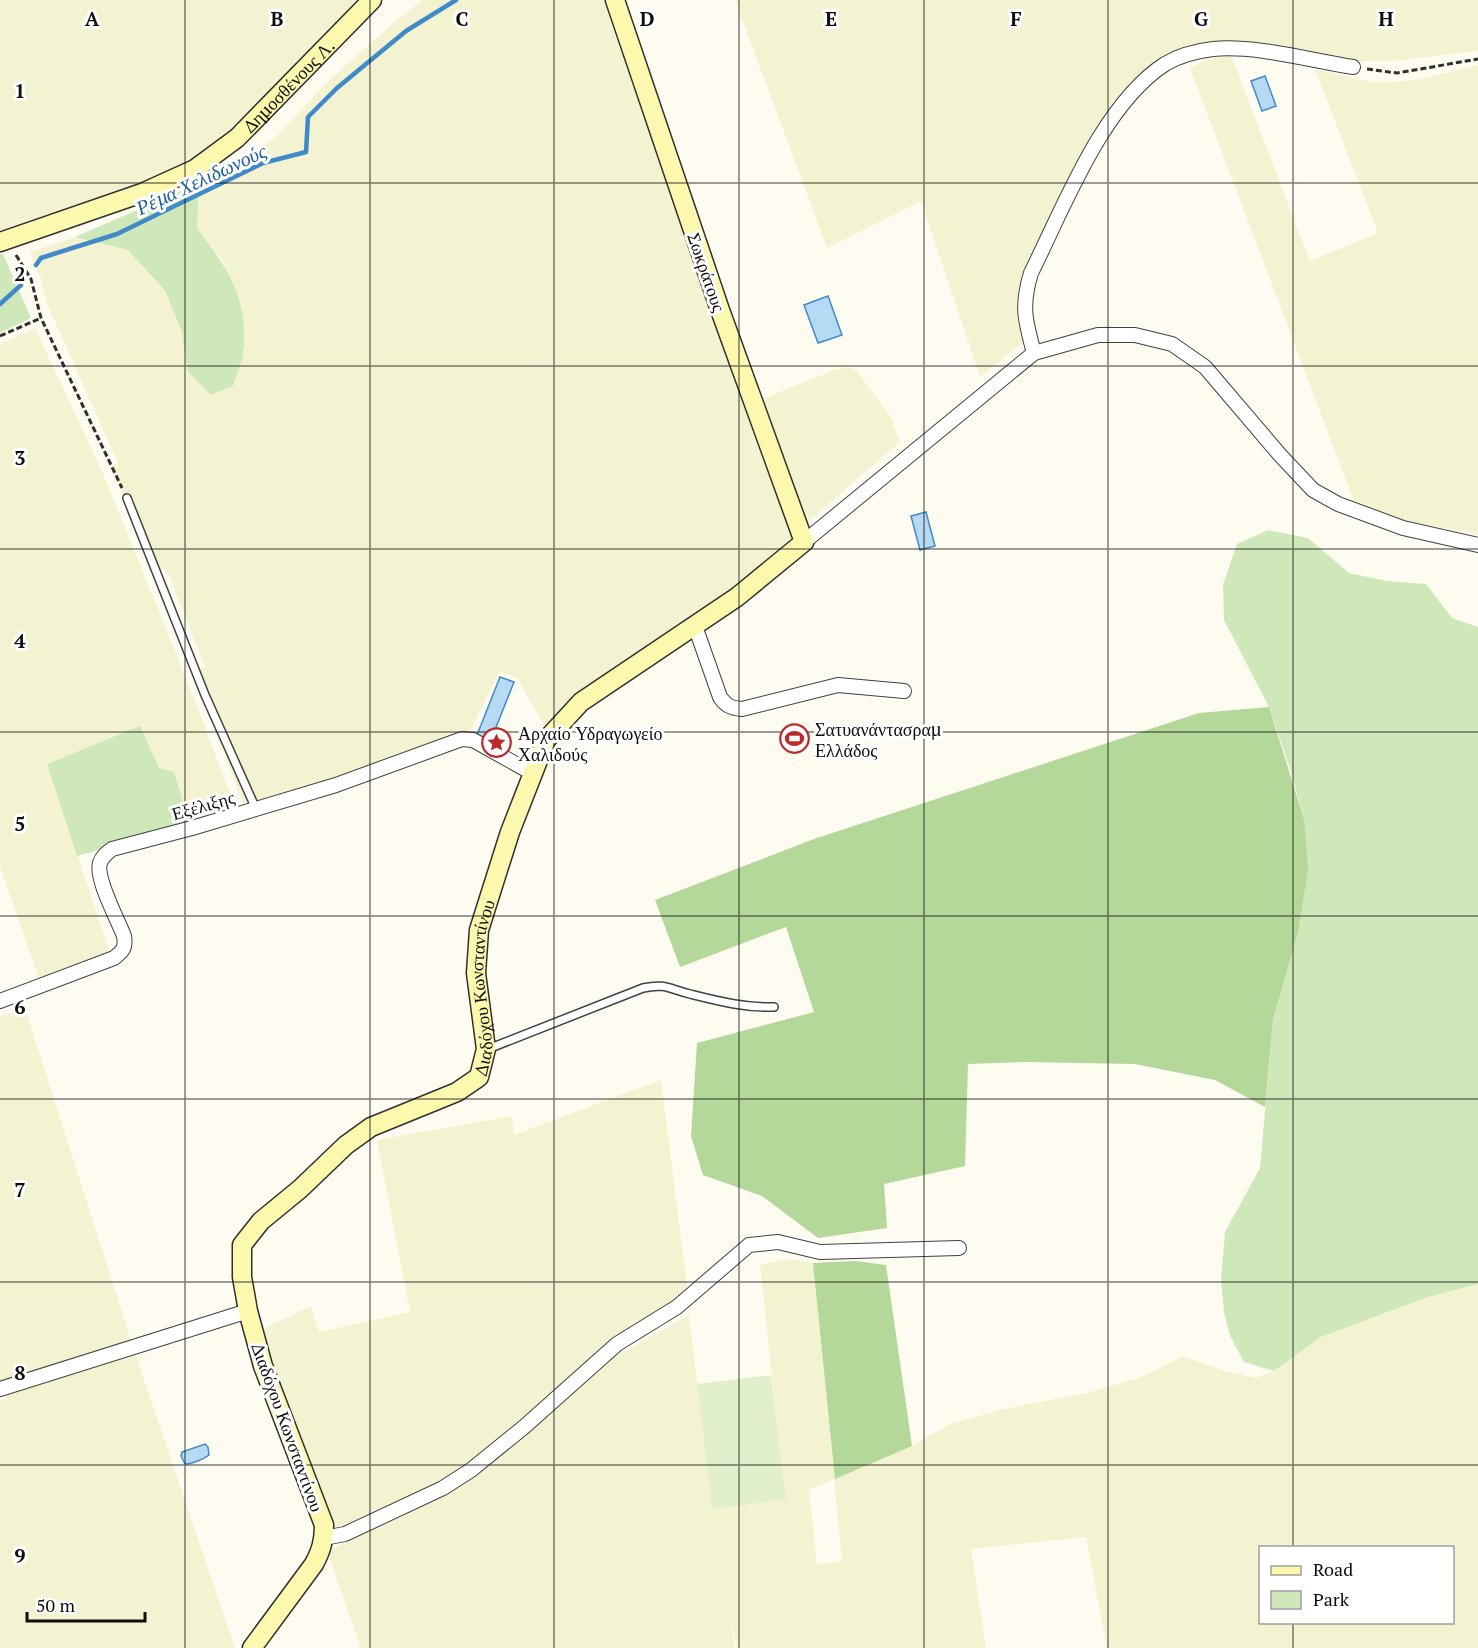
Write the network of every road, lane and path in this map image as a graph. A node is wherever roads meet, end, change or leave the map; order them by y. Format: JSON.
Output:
{"nodes":[{"id":1,"x":372,"y":0,"type":"edge"},
{"id":2,"x":615,"y":0,"type":"edge"},
{"id":3,"x":1478,"y":59,"type":"edge"},
{"id":4,"x":1353,"y":67,"type":"joint"},
{"id":5,"x":4,"y":241,"type":"edge"},
{"id":6,"x":41,"y":318,"type":"junction"},
{"id":7,"x":0,"y":336,"type":"edge"},
{"id":8,"x":1035,"y":353,"type":"junction"},
{"id":9,"x":127,"y":498,"type":"joint"},
{"id":10,"x":804,"y":542,"type":"junction"},
{"id":11,"x":1478,"y":545,"type":"edge"},
{"id":12,"x":695,"y":626,"type":"junction"},
{"id":13,"x":904,"y":691,"type":"dead end"},
{"id":14,"x":532,"y":773,"type":"junction"},
{"id":15,"x":256,"y":809,"type":"junction"},
{"id":16,"x":0,"y":1000,"type":"edge"},
{"id":17,"x":774,"y":1006,"type":"dead end"},
{"id":18,"x":486,"y":1049,"type":"junction"},
{"id":19,"x":959,"y":1248,"type":"dead end"},
{"id":20,"x":248,"y":1311,"type":"junction"},
{"id":21,"x":0,"y":1389,"type":"edge"},
{"id":22,"x":324,"y":1538,"type":"junction"},
{"id":23,"x":252,"y":1648,"type":"edge"}],
"edges":[{"from":1,"to":5,"type":"street","name":"Δημοσθένους Λ."},
{"from":2,"to":10,"type":"street","name":"Σωκράτους"},
{"from":3,"to":4,"type":"path"},
{"from":4,"to":8,"type":"street"},
{"from":5,"to":6,"type":"path"},
{"from":6,"to":7,"type":"path"},
{"from":6,"to":9,"type":"path"},
{"from":8,"to":10,"type":"street"},
{"from":8,"to":11,"type":"street"},
{"from":9,"to":15,"type":"lane"},
{"from":10,"to":12,"type":"street","name":"Διαδόχου Κωνσταντίνου"},
{"from":12,"to":13,"type":"street"},
{"from":12,"to":14,"type":"street","name":"Διαδόχου Κωνσταντίνου"},
{"from":14,"to":15,"type":"street","name":"Εξέλιξης"},
{"from":14,"to":18,"type":"street","name":"Διαδόχου Κωνσταντίνου"},
{"from":15,"to":16,"type":"street","name":"Εξέλιξης"},
{"from":17,"to":18,"type":"lane"},
{"from":18,"to":20,"type":"street","name":"Διαδόχου Κωνσταντίνου"},
{"from":19,"to":22,"type":"street"},
{"from":20,"to":21,"type":"street"},
{"from":20,"to":22,"type":"street","name":"Διαδόχου Κωνσταντίνου"},
{"from":22,"to":23,"type":"street"}]}
